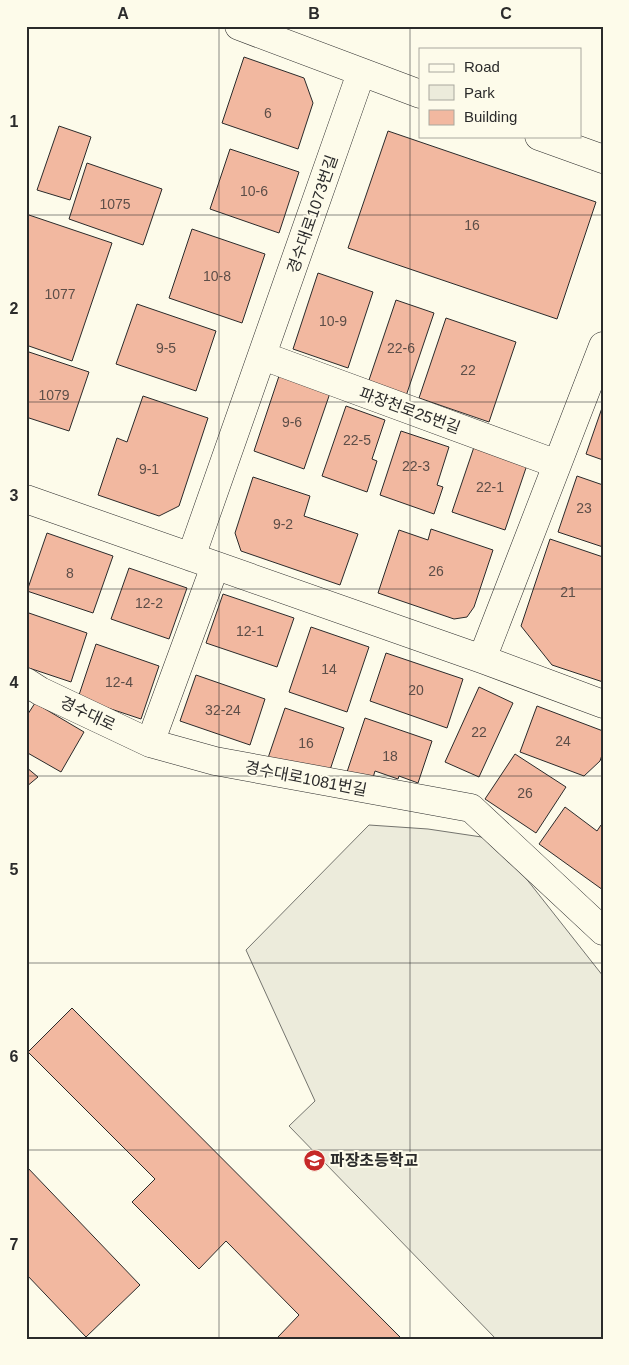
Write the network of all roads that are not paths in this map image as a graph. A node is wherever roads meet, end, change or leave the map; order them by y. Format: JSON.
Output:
{"nodes":[{"id":1,"x":239,"y":26,"type":"edge"},
{"id":2,"x":361,"y":72,"type":"junction"},
{"id":3,"x":419,"y":94,"type":"edge"},
{"id":4,"x":544,"y":138,"type":"edge"},
{"id":5,"x":603,"y":159,"type":"edge"},
{"id":6,"x":603,"y":346,"type":"edge"},
{"id":7,"x":263,"y":356,"type":"junction"},
{"id":8,"x":557,"y":464,"type":"junction"},
{"id":9,"x":26,"y":499,"type":"edge"},
{"id":10,"x":203,"y":562,"type":"junction"},
{"id":11,"x":482,"y":659,"type":"junction"},
{"id":12,"x":26,"y":682,"type":"edge"},
{"id":13,"x":603,"y":704,"type":"edge"},
{"id":14,"x":150,"y":743,"type":"junction"},
{"id":15,"x":603,"y":931,"type":"edge"}],
"edges":[{"from":1,"to":2,"type":"street"},
{"from":2,"to":3,"type":"street"},
{"from":2,"to":7,"type":"street","name":"경수대로1073번길"},
{"from":4,"to":5,"type":"street"},
{"from":6,"to":8,"type":"street"},
{"from":7,"to":8,"type":"street","name":"파장천로25번길"},
{"from":7,"to":10,"type":"street"},
{"from":8,"to":11,"type":"street"},
{"from":9,"to":10,"type":"street"},
{"from":10,"to":11,"type":"street"},
{"from":10,"to":14,"type":"street"},
{"from":11,"to":13,"type":"street"},
{"from":12,"to":14,"type":"street","name":"경수대로"},
{"from":14,"to":15,"type":"street","name":"경수대로1081번길"}]}
